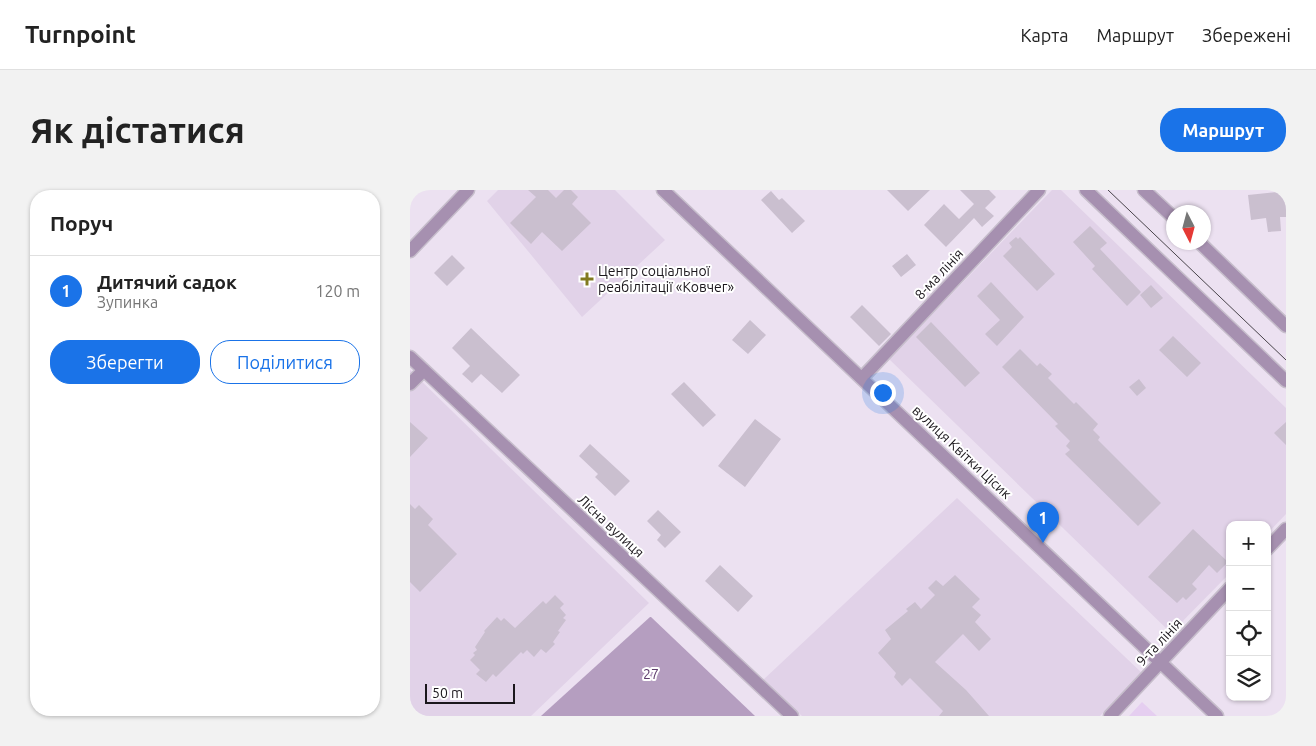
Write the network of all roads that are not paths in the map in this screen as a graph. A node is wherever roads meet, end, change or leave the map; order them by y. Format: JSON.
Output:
{"nodes":[{"id":1,"x":468,"y":190,"type":"edge"},
{"id":2,"x":663,"y":190,"type":"edge"},
{"id":3,"x":1039,"y":190,"type":"edge"},
{"id":4,"x":1086,"y":190,"type":"edge"},
{"id":5,"x":1144,"y":190,"type":"edge"},
{"id":6,"x":1166,"y":211,"type":"edge"},
{"id":7,"x":1207,"y":250,"type":"edge"},
{"id":8,"x":410,"y":251,"type":"edge"},
{"id":9,"x":1286,"y":326,"type":"edge"},
{"id":10,"x":410,"y":358,"type":"edge"},
{"id":11,"x":424,"y":370,"type":"junction"},
{"id":12,"x":862,"y":378,"type":"junction"},
{"id":13,"x":1286,"y":381,"type":"edge"},
{"id":14,"x":410,"y":384,"type":"edge"},
{"id":15,"x":1286,"y":529,"type":"edge"},
{"id":16,"x":1271,"y":545,"type":"edge"},
{"id":17,"x":1226,"y":592,"type":"edge"},
{"id":18,"x":1160,"y":661,"type":"junction"},
{"id":19,"x":792,"y":716,"type":"edge"},
{"id":20,"x":1110,"y":716,"type":"edge"},
{"id":21,"x":1217,"y":716,"type":"edge"}],
"edges":[{"from":1,"to":8,"type":"street"},
{"from":2,"to":12,"type":"street","name":"вулиця Квітки Цісик"},
{"from":3,"to":12,"type":"street","name":"8-ма лінія"},
{"from":4,"to":13,"type":"street"},
{"from":5,"to":6,"type":"street"},
{"from":7,"to":9,"type":"street"},
{"from":10,"to":11,"type":"street","name":"Лісна вулиця"},
{"from":11,"to":14,"type":"street"},
{"from":11,"to":19,"type":"street","name":"Лісна вулиця"},
{"from":12,"to":18,"type":"street","name":"вулиця Квітки Цісик"},
{"from":15,"to":16,"type":"street"},
{"from":17,"to":18,"type":"street","name":"9-та лінія"},
{"from":18,"to":20,"type":"street","name":"9-та лінія"},
{"from":18,"to":21,"type":"street","name":"вулиця Квітки Цісик"}]}
